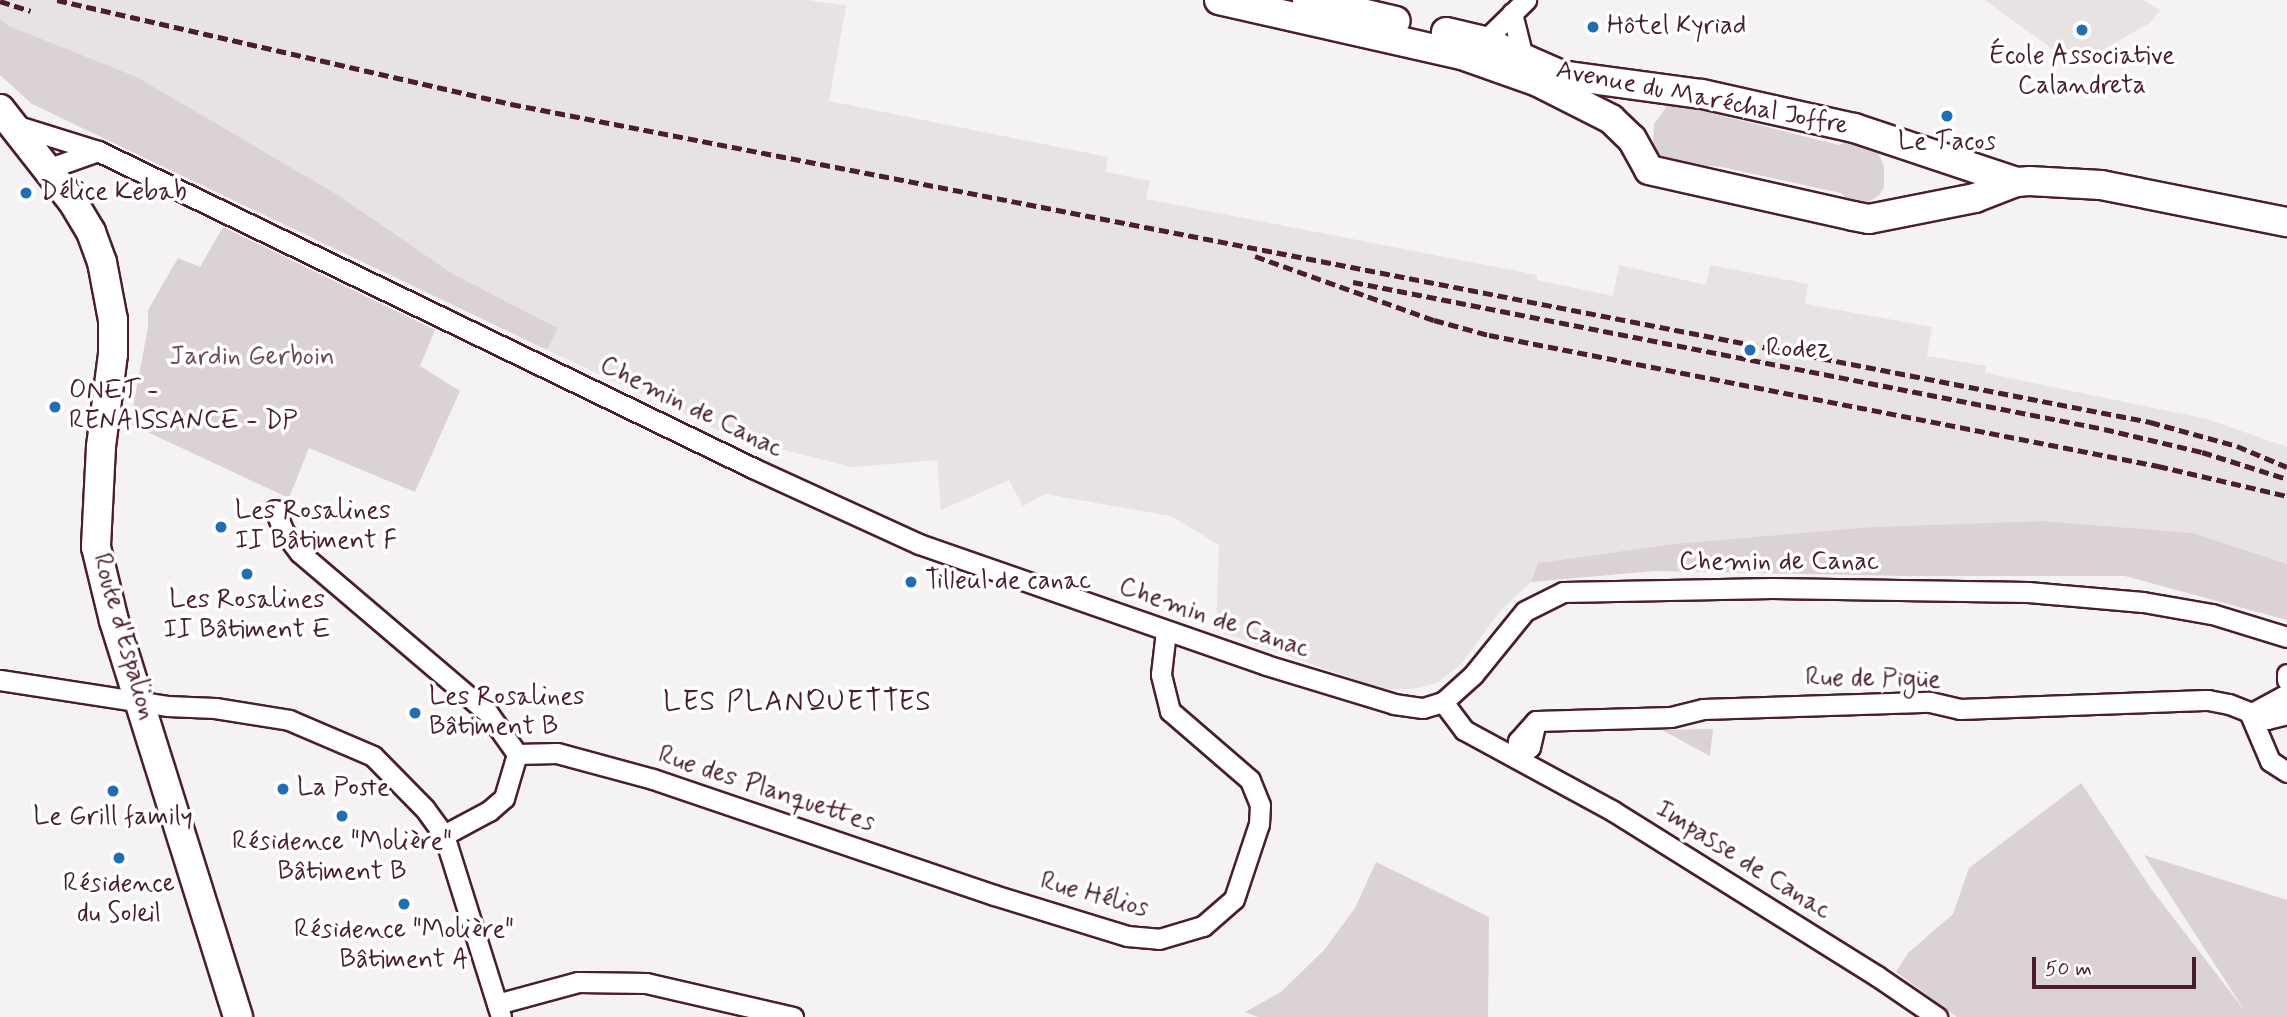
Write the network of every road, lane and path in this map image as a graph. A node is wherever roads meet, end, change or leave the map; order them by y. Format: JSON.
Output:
{"nodes":[{"id":1,"x":1219,"y":0,"type":"edge"},
{"id":2,"x":1307,"y":0,"type":"edge"},
{"id":3,"x":1519,"y":7,"type":"edge"},
{"id":4,"x":1484,"y":41,"type":"junction"},
{"id":5,"x":1523,"y":57,"type":"junction"},
{"id":6,"x":6,"y":116,"type":"edge"},
{"id":7,"x":98,"y":151,"type":"junction"},
{"id":8,"x":47,"y":169,"type":"junction"},
{"id":9,"x":2016,"y":182,"type":"junction"},
{"id":10,"x":2287,"y":222,"type":"edge"},
{"id":11,"x":275,"y":510,"type":"dead end"},
{"id":12,"x":1166,"y":631,"type":"junction"},
{"id":13,"x":2280,"y":634,"type":"edge"},
{"id":14,"x":2287,"y":651,"type":"edge"},
{"id":15,"x":2287,"y":674,"type":"edge"},
{"id":16,"x":0,"y":680,"type":"edge"},
{"id":17,"x":2287,"y":680,"type":"edge"},
{"id":18,"x":2287,"y":694,"type":"edge"},
{"id":19,"x":140,"y":701,"type":"junction"},
{"id":20,"x":1443,"y":702,"type":"junction"},
{"id":21,"x":2250,"y":714,"type":"junction"},
{"id":22,"x":2287,"y":714,"type":"edge"},
{"id":23,"x":517,"y":754,"type":"junction"},
{"id":24,"x":1517,"y":758,"type":"junction"},
{"id":25,"x":2287,"y":772,"type":"edge"},
{"id":26,"x":444,"y":835,"type":"junction"},
{"id":27,"x":994,"y":895,"type":"joint"},
{"id":28,"x":499,"y":1010,"type":"edge"},
{"id":29,"x":238,"y":1017,"type":"edge"},
{"id":30,"x":793,"y":1017,"type":"edge"},
{"id":31,"x":1937,"y":1017,"type":"edge"}],
"edges":[{"from":1,"to":9,"type":"main road","name":"Avenue du Maréchal Joffre"},
{"from":2,"to":4,"type":"main road","name":"Avenue du Maréchal Joffre"},
{"from":3,"to":4,"type":"street"},
{"from":3,"to":5,"type":"street"},
{"from":4,"to":5,"type":"main road","name":"Avenue du Maréchal Joffre"},
{"from":5,"to":9,"type":"main road","name":"Avenue du Maréchal Joffre"},
{"from":6,"to":7,"type":"street","name":"Chemin de Canac"},
{"from":6,"to":8,"type":"main road","name":"Route d'Espalion"},
{"from":7,"to":8,"type":"street"},
{"from":7,"to":12,"type":"street","name":"Chemin de Canac"},
{"from":8,"to":19,"type":"main road","name":"Route d'Espalion"},
{"from":9,"to":10,"type":"main road","name":"Avenue du Maréchal Joffre"},
{"from":11,"to":23,"type":"street"},
{"from":12,"to":20,"type":"street","name":"Chemin de Canac"},
{"from":12,"to":27,"type":"street","name":"Rue Hélios"},
{"from":13,"to":14,"type":"street","name":"Chemin de Canac"},
{"from":13,"to":20,"type":"street","name":"Chemin de Canac"},
{"from":15,"to":17,"type":"street"},
{"from":16,"to":19,"type":"street"},
{"from":18,"to":21,"type":"street"},
{"from":19,"to":26,"type":"street"},
{"from":19,"to":29,"type":"main road","name":"Route d'Espalion"},
{"from":20,"to":24,"type":"street"},
{"from":21,"to":22,"type":"street","name":"Rue de Pigüe"},
{"from":21,"to":24,"type":"street","name":"Rue de Pigüe"},
{"from":21,"to":25,"type":"street"},
{"from":23,"to":26,"type":"street"},
{"from":23,"to":27,"type":"street","name":"Rue des Planquettes"},
{"from":24,"to":31,"type":"street","name":"Impasse de Canac"},
{"from":26,"to":28,"type":"street"},
{"from":28,"to":30,"type":"street"}]}
